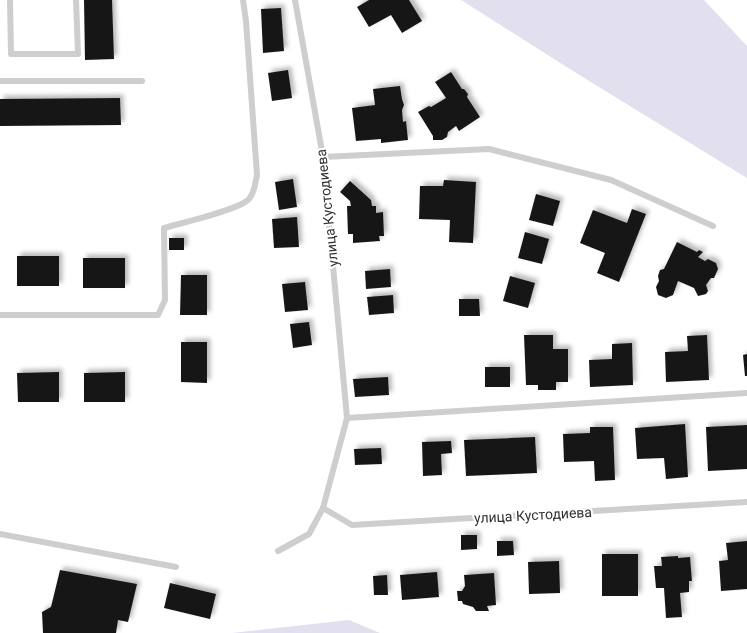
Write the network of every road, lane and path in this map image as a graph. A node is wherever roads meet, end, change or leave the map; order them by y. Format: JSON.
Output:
{"nodes":[{"id":1,"x":10,"y":0,"type":"edge"},
{"id":2,"x":76,"y":0,"type":"edge"},
{"id":3,"x":243,"y":0,"type":"edge"},
{"id":4,"x":295,"y":0,"type":"edge"},
{"id":5,"x":0,"y":81,"type":"edge"},
{"id":6,"x":142,"y":81,"type":"dead end"},
{"id":7,"x":323,"y":157,"type":"junction"},
{"id":8,"x":713,"y":226,"type":"dead end"},
{"id":9,"x":0,"y":315,"type":"edge"},
{"id":10,"x":747,"y":392,"type":"edge"},
{"id":11,"x":347,"y":418,"type":"junction"},
{"id":12,"x":747,"y":502,"type":"edge"},
{"id":13,"x":323,"y":508,"type":"junction"},
{"id":14,"x":0,"y":534,"type":"edge"},
{"id":15,"x":278,"y":552,"type":"dead end"},
{"id":16,"x":176,"y":567,"type":"dead end"}],
"edges":[{"from":1,"to":2,"type":"lane"},
{"from":3,"to":9,"type":"lane"},
{"from":4,"to":7,"type":"lane","name":"улица Кустодиева"},
{"from":5,"to":6,"type":"lane"},
{"from":7,"to":8,"type":"lane"},
{"from":7,"to":11,"type":"lane","name":"улица Кустодиева"},
{"from":10,"to":11,"type":"lane"},
{"from":11,"to":13,"type":"lane","name":"улица Кустодиева"},
{"from":12,"to":13,"type":"lane","name":"улица Кустодиева"},
{"from":13,"to":15,"type":"lane","name":"улица Кустодиева"},
{"from":14,"to":16,"type":"lane"}]}
